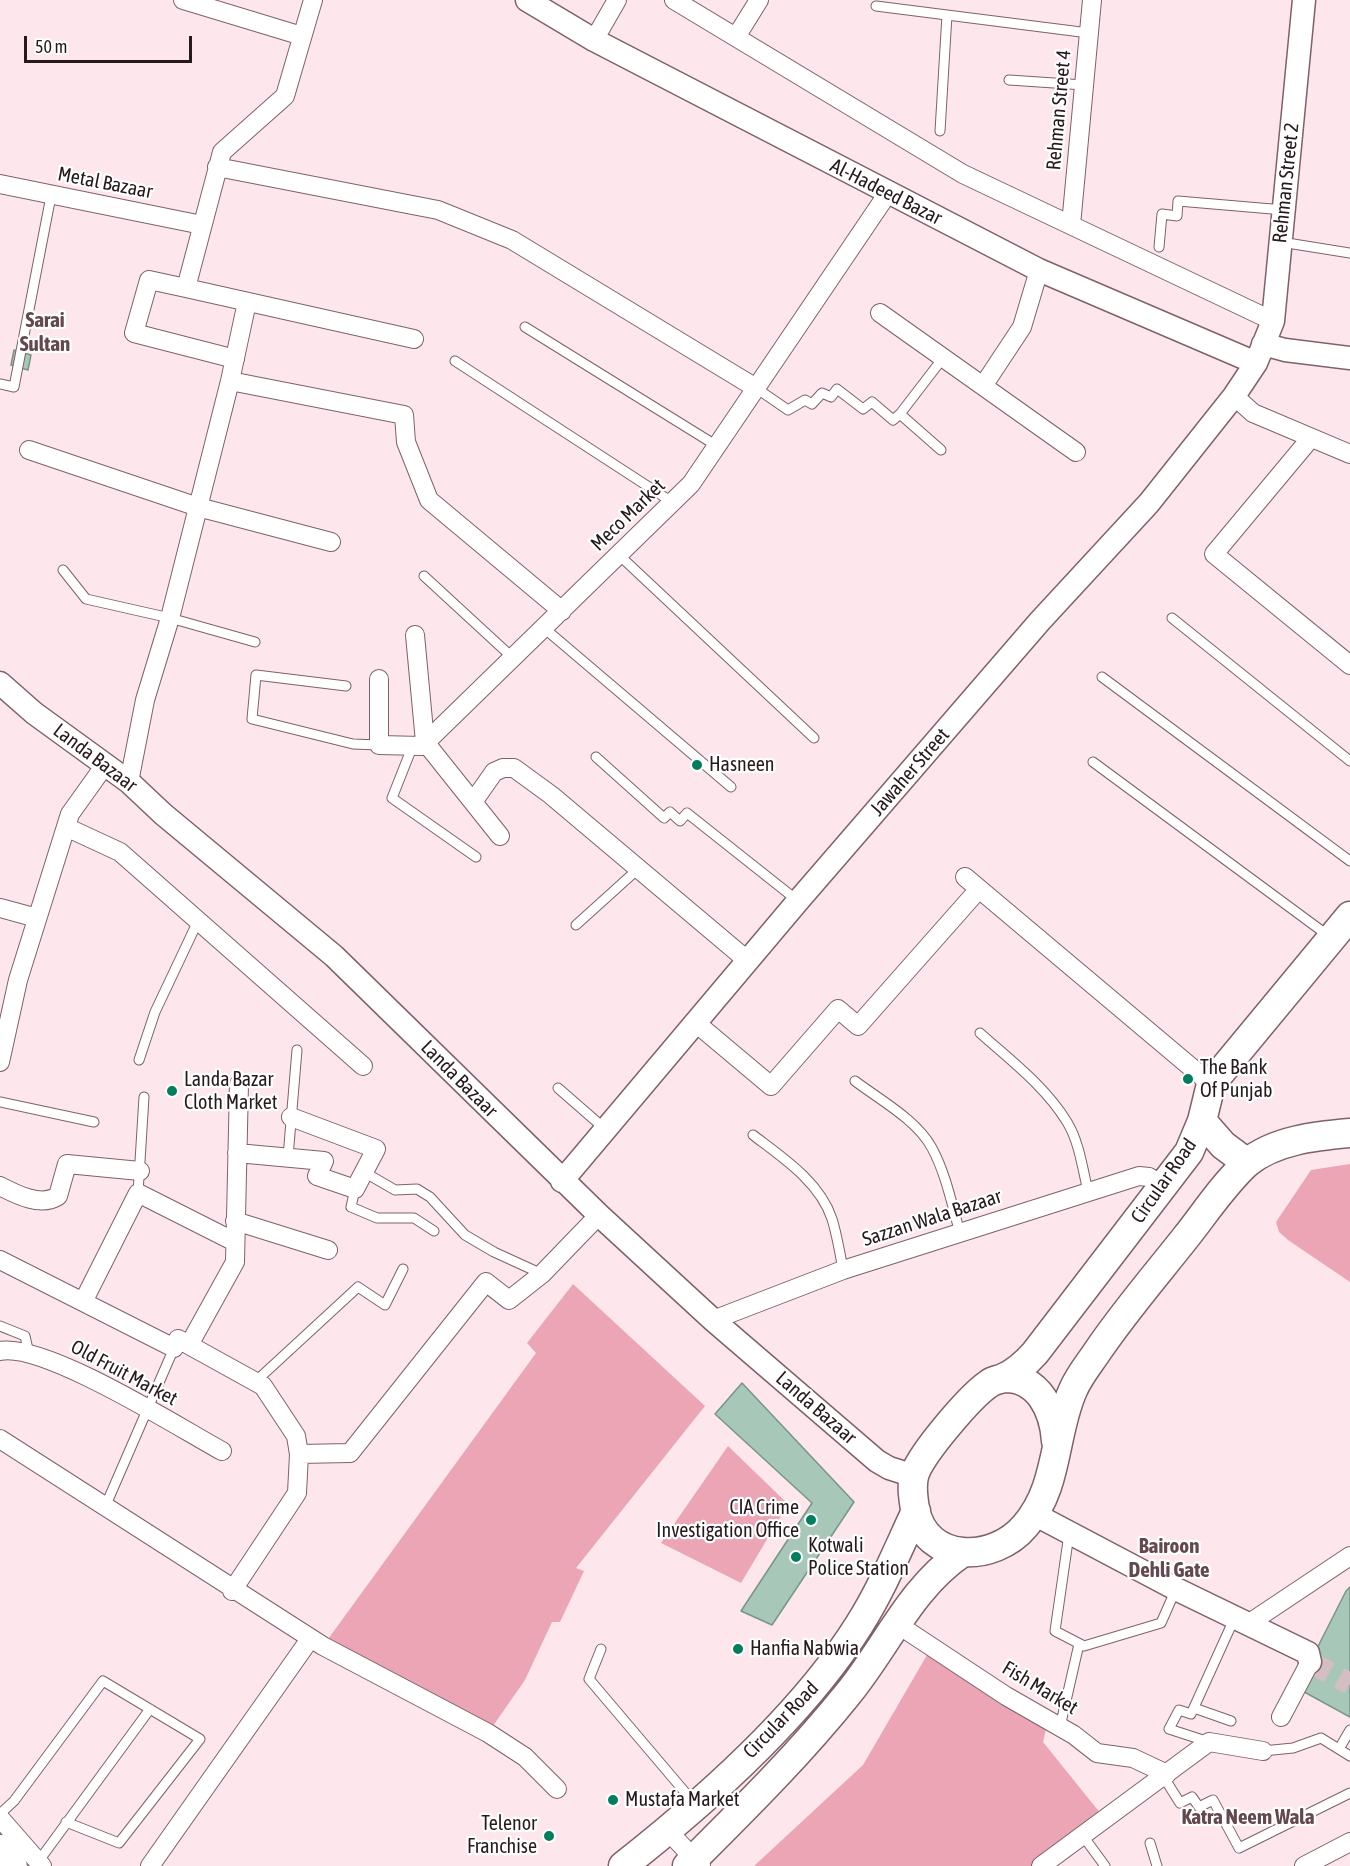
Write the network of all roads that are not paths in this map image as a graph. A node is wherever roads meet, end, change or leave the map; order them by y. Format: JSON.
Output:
{"nodes":[{"id":1,"x":183,"y":0,"type":"edge"},
{"id":2,"x":314,"y":0,"type":"edge"},
{"id":3,"x":527,"y":0,"type":"edge"},
{"id":4,"x":617,"y":0,"type":"edge"},
{"id":5,"x":759,"y":0,"type":"edge"},
{"id":6,"x":1092,"y":0,"type":"edge"},
{"id":7,"x":1304,"y":0,"type":"edge"},
{"id":8,"x":682,"y":2,"type":"edge"},
{"id":9,"x":876,"y":6,"type":"dead end"},
{"id":10,"x":947,"y":15,"type":"junction"},
{"id":11,"x":1089,"y":33,"type":"junction"},
{"id":12,"x":302,"y":36,"type":"junction"},
{"id":13,"x":736,"y":37,"type":"junction"},
{"id":14,"x":594,"y":40,"type":"junction"},
{"id":15,"x":1009,"y":80,"type":"dead end"},
{"id":16,"x":1084,"y":85,"type":"junction"},
{"id":17,"x":940,"y":131,"type":"dead end"},
{"id":18,"x":218,"y":167,"type":"junction"},
{"id":19,"x":0,"y":184,"type":"edge"},
{"id":20,"x":888,"y":193,"type":"junction"},
{"id":21,"x":51,"y":196,"type":"junction"},
{"id":22,"x":1284,"y":210,"type":"junction"},
{"id":23,"x":202,"y":225,"type":"junction"},
{"id":24,"x":1071,"y":225,"type":"junction"},
{"id":25,"x":1280,"y":242,"type":"junction"},
{"id":26,"x":1159,"y":248,"type":"dead end"},
{"id":27,"x":1350,"y":253,"type":"edge"},
{"id":28,"x":1039,"y":270,"type":"junction"},
{"id":29,"x":186,"y":288,"type":"junction"},
{"id":30,"x":247,"y":302,"type":"junction"},
{"id":31,"x":880,"y":314,"type":"dead end"},
{"id":32,"x":1273,"y":321,"type":"junction"},
{"id":33,"x":525,"y":327,"type":"dead end"},
{"id":34,"x":414,"y":339,"type":"dead end"},
{"id":35,"x":1260,"y":353,"type":"junction"},
{"id":36,"x":943,"y":357,"type":"junction"},
{"id":37,"x":1350,"y":358,"type":"edge"},
{"id":38,"x":235,"y":359,"type":"junction"},
{"id":39,"x":455,"y":361,"type":"dead end"},
{"id":40,"x":230,"y":381,"type":"junction"},
{"id":41,"x":0,"y":384,"type":"edge"},
{"id":42,"x":983,"y":386,"type":"junction"},
{"id":43,"x":756,"y":388,"type":"junction"},
{"id":44,"x":1234,"y":396,"type":"junction"},
{"id":45,"x":900,"y":414,"type":"junction"},
{"id":46,"x":1310,"y":439,"type":"junction"},
{"id":47,"x":717,"y":446,"type":"junction"},
{"id":48,"x":29,"y":450,"type":"dead end"},
{"id":49,"x":941,"y":450,"type":"dead end"},
{"id":50,"x":1076,"y":452,"type":"dead end"},
{"id":51,"x":1350,"y":454,"type":"edge"},
{"id":52,"x":672,"y":502,"type":"junction"},
{"id":53,"x":198,"y":507,"type":"junction"},
{"id":54,"x":331,"y":542,"type":"dead end"},
{"id":55,"x":619,"y":555,"type":"junction"},
{"id":56,"x":63,"y":570,"type":"dead end"},
{"id":57,"x":424,"y":576,"type":"dead end"},
{"id":58,"x":562,"y":611,"type":"junction"},
{"id":59,"x":170,"y":618,"type":"junction"},
{"id":60,"x":1172,"y":618,"type":"dead end"},
{"id":61,"x":544,"y":628,"type":"junction"},
{"id":62,"x":415,"y":635,"type":"dead end"},
{"id":63,"x":255,"y":642,"type":"dead end"},
{"id":64,"x":513,"y":658,"type":"junction"},
{"id":65,"x":1350,"y":665,"type":"edge"},
{"id":66,"x":1102,"y":677,"type":"dead end"},
{"id":67,"x":379,"y":679,"type":"dead end"},
{"id":68,"x":0,"y":683,"type":"edge"},
{"id":69,"x":346,"y":686,"type":"dead end"},
{"id":70,"x":814,"y":738,"type":"dead end"},
{"id":71,"x":419,"y":744,"type":"junction"},
{"id":72,"x":379,"y":745,"type":"junction"},
{"id":73,"x":596,"y":757,"type":"dead end"},
{"id":74,"x":1350,"y":761,"type":"edge"},
{"id":75,"x":1094,"y":762,"type":"dead end"},
{"id":76,"x":105,"y":765,"type":"junction"},
{"id":77,"x":129,"y":782,"type":"junction"},
{"id":78,"x":731,"y":787,"type":"dead end"},
{"id":79,"x":473,"y":802,"type":"junction"},
{"id":80,"x":66,"y":827,"type":"junction"},
{"id":81,"x":500,"y":836,"type":"dead end"},
{"id":82,"x":476,"y":857,"type":"dead end"},
{"id":83,"x":1350,"y":861,"type":"edge"},
{"id":84,"x":638,"y":869,"type":"junction"},
{"id":85,"x":965,"y":877,"type":"dead end"},
{"id":86,"x":979,"y":889,"type":"junction"},
{"id":87,"x":798,"y":901,"type":"junction"},
{"id":88,"x":0,"y":908,"type":"edge"},
{"id":89,"x":1350,"y":916,"type":"edge"},
{"id":90,"x":38,"y":918,"type":"junction"},
{"id":91,"x":198,"y":921,"type":"junction"},
{"id":92,"x":576,"y":926,"type":"dead end"},
{"id":93,"x":1332,"y":938,"type":"junction"},
{"id":94,"x":748,"y":961,"type":"junction"},
{"id":95,"x":696,"y":1023,"type":"junction"},
{"id":96,"x":980,"y":1033,"type":"dead end"},
{"id":97,"x":297,"y":1050,"type":"dead end"},
{"id":98,"x":139,"y":1060,"type":"dead end"},
{"id":99,"x":0,"y":1062,"type":"edge"},
{"id":100,"x":363,"y":1066,"type":"dead end"},
{"id":101,"x":855,"y":1081,"type":"dead end"},
{"id":102,"x":238,"y":1084,"type":"dead end"},
{"id":103,"x":1211,"y":1084,"type":"junction"},
{"id":104,"x":558,"y":1088,"type":"dead end"},
{"id":105,"x":144,"y":1097,"type":"dead end"},
{"id":106,"x":0,"y":1102,"type":"edge"},
{"id":107,"x":291,"y":1118,"type":"junction"},
{"id":108,"x":1202,"y":1121,"type":"junction"},
{"id":109,"x":94,"y":1122,"type":"dead end"},
{"id":110,"x":605,"y":1130,"type":"junction"},
{"id":111,"x":1350,"y":1133,"type":"edge"},
{"id":112,"x":753,"y":1134,"type":"dead end"},
{"id":113,"x":237,"y":1153,"type":"junction"},
{"id":114,"x":288,"y":1157,"type":"junction"},
{"id":115,"x":1247,"y":1163,"type":"junction"},
{"id":116,"x":140,"y":1171,"type":"junction"},
{"id":117,"x":364,"y":1172,"type":"junction"},
{"id":118,"x":562,"y":1181,"type":"junction"},
{"id":119,"x":0,"y":1186,"type":"edge"},
{"id":120,"x":1165,"y":1186,"type":"junction"},
{"id":121,"x":355,"y":1189,"type":"junction"},
{"id":122,"x":1088,"y":1192,"type":"junction"},
{"id":123,"x":138,"y":1193,"type":"junction"},
{"id":124,"x":599,"y":1215,"type":"junction"},
{"id":125,"x":236,"y":1221,"type":"junction"},
{"id":126,"x":434,"y":1231,"type":"dead end"},
{"id":127,"x":960,"y":1233,"type":"junction"},
{"id":128,"x":235,"y":1242,"type":"junction"},
{"id":129,"x":328,"y":1250,"type":"dead end"},
{"id":130,"x":0,"y":1260,"type":"edge"},
{"id":131,"x":403,"y":1269,"type":"dead end"},
{"id":132,"x":843,"y":1270,"type":"junction"},
{"id":133,"x":542,"y":1274,"type":"junction"},
{"id":134,"x":82,"y":1302,"type":"junction"},
{"id":135,"x":713,"y":1320,"type":"junction"},
{"id":136,"x":0,"y":1326,"type":"edge"},
{"id":137,"x":182,"y":1347,"type":"junction"},
{"id":138,"x":0,"y":1351,"type":"edge"},
{"id":139,"x":29,"y":1354,"type":"junction"},
{"id":140,"x":1004,"y":1378,"type":"junction"},
{"id":141,"x":255,"y":1382,"type":"junction"},
{"id":142,"x":148,"y":1411,"type":"junction"},
{"id":143,"x":0,"y":1439,"type":"edge"},
{"id":144,"x":1056,"y":1449,"type":"junction"},
{"id":145,"x":222,"y":1452,"type":"dead end"},
{"id":146,"x":299,"y":1454,"type":"junction"},
{"id":147,"x":914,"y":1476,"type":"junction"},
{"id":148,"x":105,"y":1507,"type":"junction"},
{"id":149,"x":916,"y":1511,"type":"junction"},
{"id":150,"x":1034,"y":1514,"type":"junction"},
{"id":151,"x":1069,"y":1534,"type":"junction"},
{"id":152,"x":962,"y":1553,"type":"junction"},
{"id":153,"x":1350,"y":1556,"type":"edge"},
{"id":154,"x":1176,"y":1589,"type":"junction"},
{"id":155,"x":232,"y":1591,"type":"junction"},
{"id":156,"x":1242,"y":1621,"type":"junction"},
{"id":157,"x":897,"y":1624,"type":"junction"},
{"id":158,"x":310,"y":1639,"type":"junction"},
{"id":159,"x":1079,"y":1644,"type":"junction"},
{"id":160,"x":601,"y":1649,"type":"dead end"},
{"id":161,"x":1310,"y":1662,"type":"joint"},
{"id":162,"x":1194,"y":1708,"type":"junction"},
{"id":163,"x":150,"y":1709,"type":"junction"},
{"id":164,"x":1281,"y":1716,"type":"dead end"},
{"id":165,"x":1231,"y":1721,"type":"dead end"},
{"id":166,"x":1060,"y":1726,"type":"junction"},
{"id":167,"x":1350,"y":1730,"type":"edge"},
{"id":168,"x":1209,"y":1742,"type":"junction"},
{"id":169,"x":1339,"y":1749,"type":"junction"},
{"id":170,"x":1263,"y":1751,"type":"joint"},
{"id":171,"x":1350,"y":1756,"type":"edge"},
{"id":172,"x":1165,"y":1775,"type":"junction"},
{"id":173,"x":557,"y":1789,"type":"dead end"},
{"id":174,"x":1350,"y":1793,"type":"edge"},
{"id":175,"x":696,"y":1806,"type":"junction"},
{"id":176,"x":0,"y":1816,"type":"edge"},
{"id":177,"x":66,"y":1822,"type":"junction"},
{"id":178,"x":668,"y":1831,"type":"junction"},
{"id":179,"x":1083,"y":1836,"type":"junction"},
{"id":180,"x":1350,"y":1842,"type":"edge"},
{"id":181,"x":1150,"y":1843,"type":"dead end"},
{"id":182,"x":0,"y":1848,"type":"edge"},
{"id":183,"x":694,"y":1863,"type":"edge"},
{"id":184,"x":31,"y":1865,"type":"edge"},
{"id":185,"x":150,"y":1866,"type":"edge"},
{"id":186,"x":623,"y":1866,"type":"edge"},
{"id":187,"x":1041,"y":1866,"type":"edge"},
{"id":188,"x":1105,"y":1866,"type":"edge"},
{"id":189,"x":1157,"y":1866,"type":"edge"},
{"id":190,"x":1304,"y":1866,"type":"edge"}],
"edges":[{"from":1,"to":12,"type":"street"},
{"from":2,"to":12,"type":"street"},
{"from":3,"to":14,"type":"street","name":"Al-Hadeed Bazar"},
{"from":4,"to":14,"type":"street"},
{"from":5,"to":13,"type":"street"},
{"from":6,"to":11,"type":"street","name":"Rehman Street 4"},
{"from":7,"to":22,"type":"street","name":"Rehman Street 2"},
{"from":8,"to":13,"type":"street"},
{"from":9,"to":10,"type":"lane"},
{"from":10,"to":11,"type":"lane"},
{"from":10,"to":17,"type":"lane"},
{"from":11,"to":16,"type":"street","name":"Rehman Street 4"},
{"from":12,"to":18,"type":"street"},
{"from":13,"to":24,"type":"street"},
{"from":14,"to":20,"type":"street","name":"Al-Hadeed Bazar"},
{"from":15,"to":16,"type":"lane"},
{"from":16,"to":24,"type":"street","name":"Rehman Street 4"},
{"from":18,"to":23,"type":"street"},
{"from":18,"to":43,"type":"street"},
{"from":19,"to":21,"type":"street","name":"Metal Bazaar"},
{"from":20,"to":28,"type":"street","name":"Al-Hadeed Bazar"},
{"from":20,"to":43,"type":"street","name":"Meco Market"},
{"from":21,"to":23,"type":"street","name":"Metal Bazaar"},
{"from":21,"to":41,"type":"lane"},
{"from":22,"to":25,"type":"street","name":"Rehman Street 2"},
{"from":22,"to":26,"type":"lane"},
{"from":23,"to":29,"type":"street"},
{"from":24,"to":32,"type":"street"},
{"from":25,"to":27,"type":"lane"},
{"from":25,"to":32,"type":"street","name":"Rehman Street 2"},
{"from":28,"to":35,"type":"street","name":"Al-Hadeed Bazar"},
{"from":28,"to":42,"type":"street"},
{"from":29,"to":30,"type":"street"},
{"from":29,"to":38,"type":"street"},
{"from":30,"to":34,"type":"street"},
{"from":30,"to":38,"type":"street"},
{"from":31,"to":36,"type":"street"},
{"from":32,"to":35,"type":"street","name":"Rehman Street 2"},
{"from":33,"to":47,"type":"lane"},
{"from":35,"to":37,"type":"street","name":"Al-Hadeed Bazar"},
{"from":35,"to":44,"type":"street","name":"Jawaher Street"},
{"from":36,"to":42,"type":"street"},
{"from":36,"to":45,"type":"lane"},
{"from":38,"to":40,"type":"street"},
{"from":39,"to":52,"type":"lane"},
{"from":40,"to":53,"type":"street"},
{"from":40,"to":58,"type":"street"},
{"from":42,"to":50,"type":"street"},
{"from":43,"to":45,"type":"lane"},
{"from":43,"to":47,"type":"street","name":"Meco Market"},
{"from":44,"to":46,"type":"street"},
{"from":44,"to":87,"type":"street","name":"Jawaher Street"},
{"from":45,"to":49,"type":"lane"},
{"from":46,"to":51,"type":"street"},
{"from":46,"to":65,"type":"street"},
{"from":47,"to":52,"type":"street","name":"Meco Market"},
{"from":48,"to":53,"type":"street"},
{"from":52,"to":55,"type":"street","name":"Meco Market"},
{"from":53,"to":54,"type":"street"},
{"from":53,"to":59,"type":"street"},
{"from":55,"to":58,"type":"street","name":"Meco Market"},
{"from":55,"to":70,"type":"lane"},
{"from":56,"to":59,"type":"lane"},
{"from":57,"to":64,"type":"lane"},
{"from":58,"to":61,"type":"street","name":"Meco Market"},
{"from":59,"to":63,"type":"lane"},
{"from":59,"to":77,"type":"street"},
{"from":60,"to":74,"type":"lane"},
{"from":61,"to":64,"type":"street","name":"Meco Market"},
{"from":61,"to":78,"type":"lane"},
{"from":62,"to":71,"type":"street"},
{"from":64,"to":71,"type":"street","name":"Meco Market"},
{"from":66,"to":83,"type":"lane"},
{"from":67,"to":72,"type":"street"},
{"from":68,"to":76,"type":"street","name":"Landa Bazaar"},
{"from":69,"to":72,"type":"lane"},
{"from":71,"to":72,"type":"street"},
{"from":71,"to":79,"type":"street"},
{"from":71,"to":82,"type":"lane"},
{"from":73,"to":87,"type":"lane"},
{"from":75,"to":93,"type":"lane"},
{"from":76,"to":77,"type":"street","name":"Landa Bazaar"},
{"from":76,"to":80,"type":"street"},
{"from":77,"to":118,"type":"street","name":"Landa Bazaar"},
{"from":79,"to":81,"type":"street"},
{"from":79,"to":84,"type":"street"},
{"from":80,"to":90,"type":"street"},
{"from":80,"to":91,"type":"street"},
{"from":84,"to":92,"type":"lane"},
{"from":84,"to":94,"type":"street"},
{"from":85,"to":86,"type":"street"},
{"from":86,"to":95,"type":"street"},
{"from":86,"to":103,"type":"street"},
{"from":87,"to":94,"type":"street","name":"Jawaher Street"},
{"from":88,"to":90,"type":"street"},
{"from":89,"to":93,"type":"main road","name":"Circular Road"},
{"from":90,"to":99,"type":"street"},
{"from":91,"to":98,"type":"lane"},
{"from":91,"to":100,"type":"street"},
{"from":93,"to":103,"type":"main road","name":"Circular Road"},
{"from":94,"to":95,"type":"street","name":"Jawaher Street"},
{"from":95,"to":110,"type":"street","name":"Jawaher Street"},
{"from":96,"to":122,"type":"lane"},
{"from":97,"to":107,"type":"lane"},
{"from":101,"to":127,"type":"lane"},
{"from":102,"to":113,"type":"street"},
{"from":103,"to":108,"type":"main road","name":"Circular Road"},
{"from":104,"to":110,"type":"lane"},
{"from":105,"to":116,"type":"lane"},
{"from":106,"to":109,"type":"lane"},
{"from":107,"to":114,"type":"lane"},
{"from":107,"to":117,"type":"street"},
{"from":108,"to":115,"type":"main road"},
{"from":108,"to":120,"type":"main road","name":"Circular Road"},
{"from":110,"to":118,"type":"street","name":"Jawaher Street"},
{"from":111,"to":115,"type":"main road"},
{"from":112,"to":132,"type":"lane"},
{"from":113,"to":114,"type":"street"},
{"from":113,"to":125,"type":"street"},
{"from":114,"to":121,"type":"street"},
{"from":115,"to":144,"type":"main road"},
{"from":116,"to":119,"type":"street"},
{"from":116,"to":123,"type":"lane"},
{"from":117,"to":121,"type":"street"},
{"from":117,"to":133,"type":"lane"},
{"from":118,"to":124,"type":"street","name":"Landa Bazaar"},
{"from":120,"to":122,"type":"street","name":"Sazzan Wala Bazaar"},
{"from":120,"to":140,"type":"main road","name":"Circular Road"},
{"from":121,"to":126,"type":"lane"},
{"from":122,"to":127,"type":"street","name":"Sazzan Wala Bazaar"},
{"from":123,"to":128,"type":"street"},
{"from":123,"to":134,"type":"street"},
{"from":124,"to":133,"type":"street"},
{"from":124,"to":135,"type":"street","name":"Landa Bazaar"},
{"from":125,"to":128,"type":"street"},
{"from":125,"to":129,"type":"street"},
{"from":127,"to":132,"type":"street","name":"Sazzan Wala Bazaar"},
{"from":128,"to":137,"type":"street"},
{"from":130,"to":134,"type":"street"},
{"from":131,"to":141,"type":"lane"},
{"from":132,"to":135,"type":"street","name":"Sazzan Wala Bazaar"},
{"from":133,"to":146,"type":"street"},
{"from":134,"to":137,"type":"street"},
{"from":135,"to":147,"type":"street","name":"Landa Bazaar"},
{"from":136,"to":139,"type":"lane"},
{"from":137,"to":141,"type":"street"},
{"from":137,"to":142,"type":"lane"},
{"from":138,"to":139,"type":"street","name":"Old Fruit Market"},
{"from":139,"to":142,"type":"street","name":"Old Fruit Market"},
{"from":140,"to":144,"type":"main road"},
{"from":140,"to":147,"type":"main road","name":"Circular Road"},
{"from":141,"to":146,"type":"street"},
{"from":142,"to":145,"type":"street","name":"Old Fruit Market"},
{"from":142,"to":148,"type":"lane"},
{"from":143,"to":148,"type":"street"},
{"from":144,"to":150,"type":"main road"},
{"from":146,"to":155,"type":"street"},
{"from":147,"to":149,"type":"main road","name":"Circular Road"},
{"from":148,"to":155,"type":"street"},
{"from":149,"to":152,"type":"main road","name":"Circular Road"},
{"from":149,"to":175,"type":"main road","name":"Circular Road"},
{"from":150,"to":151,"type":"street"},
{"from":150,"to":152,"type":"main road"},
{"from":151,"to":154,"type":"street"},
{"from":151,"to":159,"type":"lane"},
{"from":152,"to":157,"type":"main road","name":"Circular Road"},
{"from":153,"to":156,"type":"street"},
{"from":154,"to":156,"type":"street"},
{"from":154,"to":159,"type":"lane"},
{"from":155,"to":158,"type":"street"},
{"from":156,"to":161,"type":"street"},
{"from":156,"to":162,"type":"lane"},
{"from":157,"to":166,"type":"street","name":"Fish Market"},
{"from":157,"to":183,"type":"main road","name":"Circular Road"},
{"from":158,"to":173,"type":"street"},
{"from":158,"to":185,"type":"street"},
{"from":159,"to":166,"type":"lane"},
{"from":160,"to":175,"type":"lane"},
{"from":161,"to":164,"type":"street"},
{"from":162,"to":165,"type":"lane"},
{"from":162,"to":168,"type":"lane"},
{"from":163,"to":176,"type":"lane"},
{"from":163,"to":177,"type":"lane"},
{"from":163,"to":177,"type":"lane"},
{"from":166,"to":172,"type":"street","name":"Fish Market"},
{"from":167,"to":169,"type":"lane"},
{"from":168,"to":170,"type":"street"},
{"from":168,"to":172,"type":"street"},
{"from":169,"to":170,"type":"lane"},
{"from":169,"to":171,"type":"lane"},
{"from":172,"to":174,"type":"lane"},
{"from":172,"to":179,"type":"street"},
{"from":175,"to":178,"type":"main road","name":"Circular Road"},
{"from":176,"to":184,"type":"street"},
{"from":177,"to":184,"type":"lane"},
{"from":178,"to":183,"type":"street"},
{"from":178,"to":186,"type":"main road","name":"Circular Road"},
{"from":179,"to":187,"type":"street"},
{"from":179,"to":188,"type":"lane"},
{"from":180,"to":190,"type":"street"},
{"from":181,"to":189,"type":"lane"},
{"from":182,"to":184,"type":"main road"}]}
